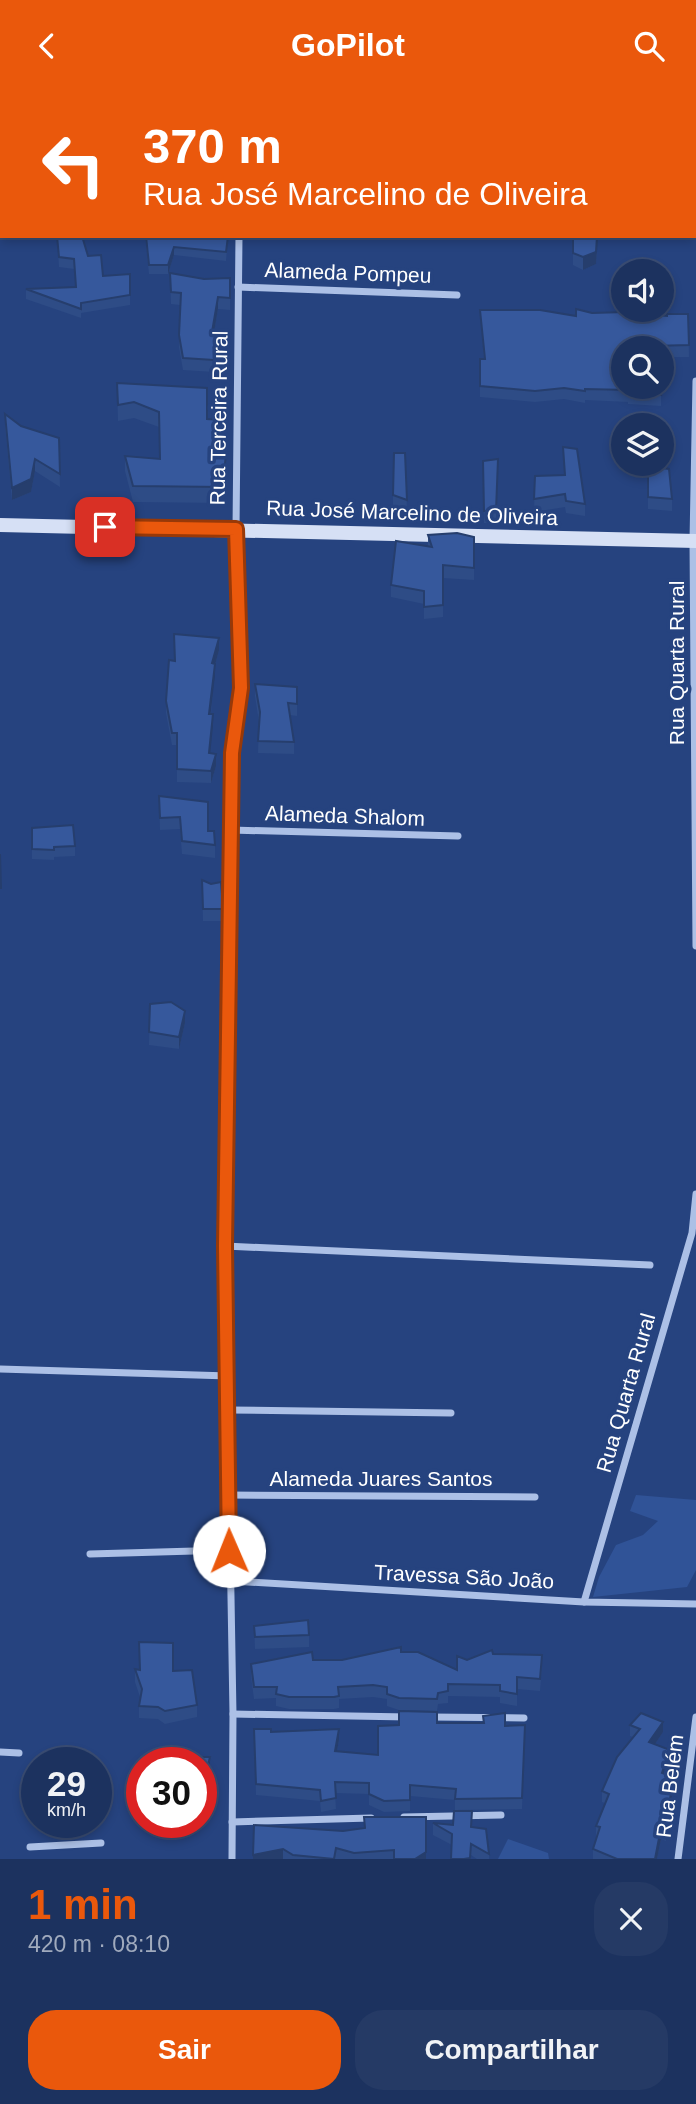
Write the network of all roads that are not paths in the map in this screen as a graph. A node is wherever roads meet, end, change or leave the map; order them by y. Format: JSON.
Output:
{"nodes":[{"id":1,"x":239,"y":238,"type":"edge"},
{"id":2,"x":238,"y":287,"type":"junction"},
{"id":3,"x":457,"y":295,"type":"dead end"},
{"id":4,"x":696,"y":380,"type":"edge"},
{"id":5,"x":0,"y":525,"type":"edge"},
{"id":6,"x":236,"y":529,"type":"junction"},
{"id":7,"x":695,"y":541,"type":"edge"},
{"id":8,"x":231,"y":830,"type":"junction"},
{"id":9,"x":458,"y":836,"type":"dead end"},
{"id":10,"x":696,"y":946,"type":"edge"},
{"id":11,"x":696,"y":1194,"type":"edge"},
{"id":12,"x":694,"y":1233,"type":"edge"},
{"id":13,"x":225,"y":1246,"type":"junction"},
{"id":14,"x":650,"y":1265,"type":"dead end"},
{"id":15,"x":0,"y":1369,"type":"edge"},
{"id":16,"x":229,"y":1375,"type":"junction"},
{"id":17,"x":229,"y":1410,"type":"junction"},
{"id":18,"x":451,"y":1413,"type":"dead end"},
{"id":19,"x":228,"y":1495,"type":"junction"},
{"id":20,"x":535,"y":1497,"type":"dead end"},
{"id":21,"x":229,"y":1551,"type":"junction"},
{"id":22,"x":90,"y":1554,"type":"dead end"},
{"id":23,"x":230,"y":1581,"type":"junction"},
{"id":24,"x":584,"y":1602,"type":"junction"},
{"id":25,"x":696,"y":1604,"type":"edge"},
{"id":26,"x":233,"y":1714,"type":"junction"},
{"id":27,"x":696,"y":1717,"type":"edge"},
{"id":28,"x":524,"y":1719,"type":"dead end"},
{"id":29,"x":0,"y":1752,"type":"edge"},
{"id":30,"x":19,"y":1753,"type":"dead end"},
{"id":31,"x":501,"y":1815,"type":"dead end"},
{"id":32,"x":380,"y":1818,"type":"edge"},
{"id":33,"x":394,"y":1818,"type":"edge"},
{"id":34,"x":232,"y":1822,"type":"junction"},
{"id":35,"x":101,"y":1843,"type":"dead end"},
{"id":36,"x":30,"y":1847,"type":"dead end"},
{"id":37,"x":232,"y":1859,"type":"edge"},
{"id":38,"x":678,"y":1859,"type":"edge"}],
"edges":[{"from":1,"to":2,"type":"street","name":"Rua Terceira Rural"},
{"from":2,"to":3,"type":"street","name":"Alameda Pompeu"},
{"from":2,"to":6,"type":"street","name":"Rua Terceira Rural"},
{"from":4,"to":7,"type":"street","name":"Rua Quarta Rural"},
{"from":5,"to":6,"type":"street","name":"Rua José Marcelino de Oliveira"},
{"from":6,"to":7,"type":"street","name":"Rua José Marcelino de Oliveira"},
{"from":6,"to":8,"type":"street","name":"Rua Terceira Rural"},
{"from":7,"to":10,"type":"street","name":"Rua Quarta Rural"},
{"from":8,"to":9,"type":"street","name":"Alameda Shalom"},
{"from":8,"to":13,"type":"street","name":"Rua Terceira Rural"},
{"from":11,"to":12,"type":"street","name":"Rua Quarta Rural"},
{"from":12,"to":24,"type":"street","name":"Rua Quarta Rural"},
{"from":13,"to":14,"type":"street"},
{"from":13,"to":16,"type":"street","name":"Rua Terceira Rural"},
{"from":15,"to":16,"type":"street"},
{"from":16,"to":17,"type":"street","name":"Rua Terceira Rural"},
{"from":17,"to":18,"type":"street"},
{"from":17,"to":19,"type":"street","name":"Rua Terceira Rural"},
{"from":19,"to":20,"type":"street","name":"Alameda Juares Santos"},
{"from":19,"to":21,"type":"street","name":"Rua Terceira Rural"},
{"from":21,"to":22,"type":"street"},
{"from":21,"to":23,"type":"street","name":"Rua Terceira Rural"},
{"from":23,"to":24,"type":"street","name":"Travessa São João"},
{"from":23,"to":26,"type":"street","name":"Rua Terceira Rural"},
{"from":24,"to":25,"type":"street","name":"Travessa São João"},
{"from":26,"to":28,"type":"street"},
{"from":26,"to":34,"type":"street","name":"Rua Terceira Rural"},
{"from":27,"to":38,"type":"street","name":"Rua Belém"},
{"from":29,"to":30,"type":"street"},
{"from":31,"to":33,"type":"street"},
{"from":32,"to":34,"type":"street"},
{"from":34,"to":37,"type":"street","name":"Rua Terceira Rural"},
{"from":35,"to":36,"type":"street"}]}
